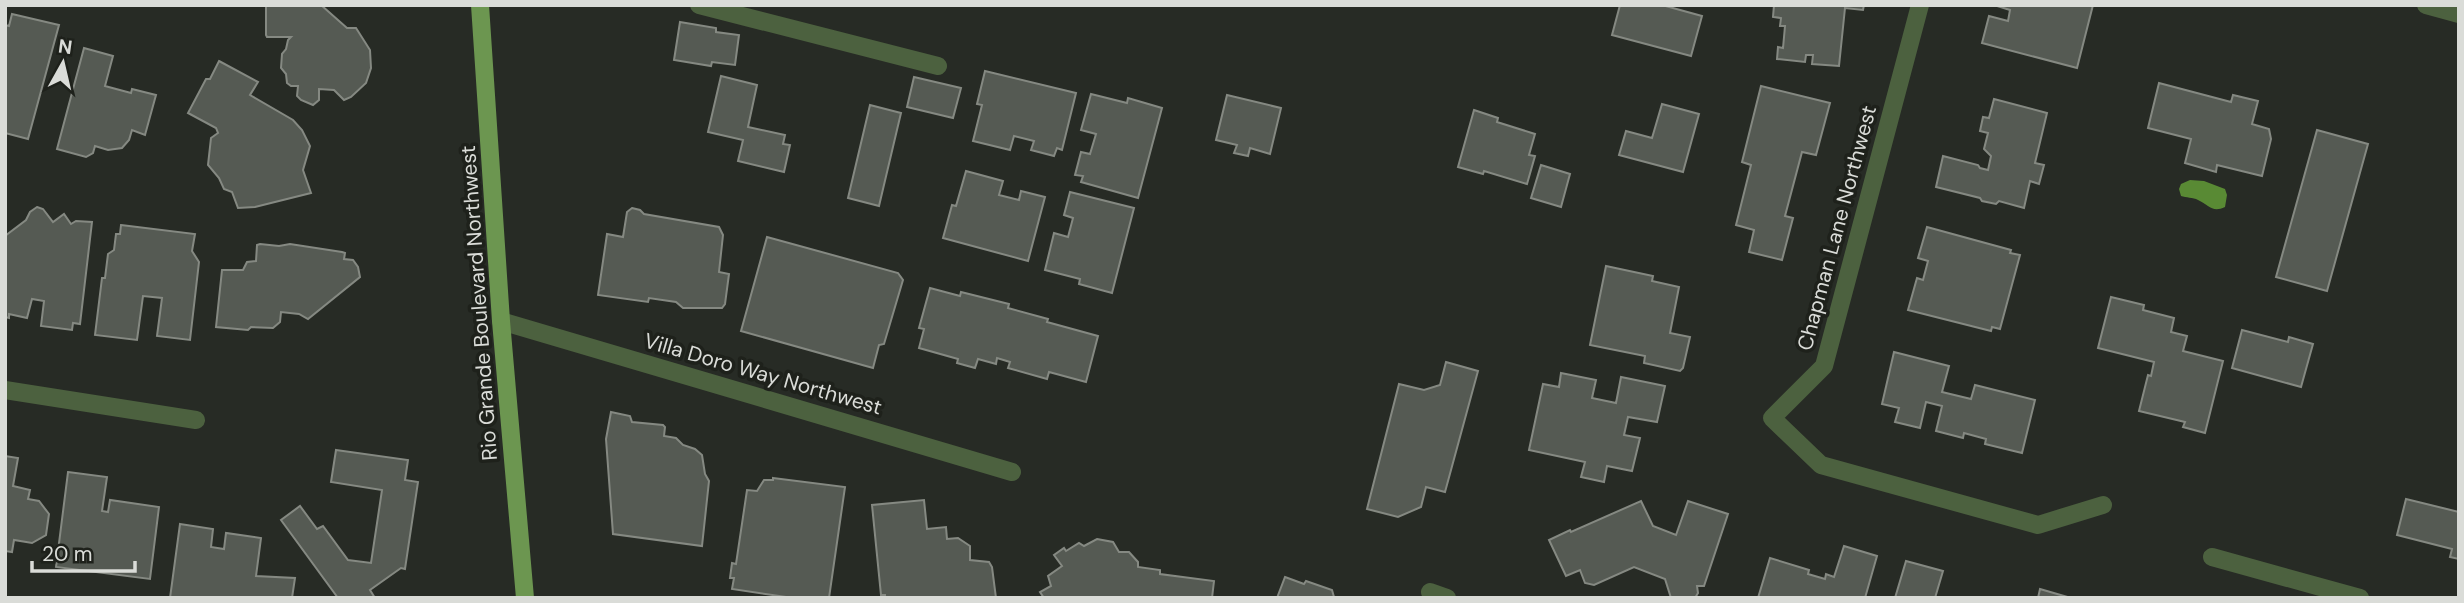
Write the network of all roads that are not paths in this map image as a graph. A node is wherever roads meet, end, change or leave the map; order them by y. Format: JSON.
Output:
{"nodes":[{"id":1,"x":480,"y":5,"type":"edge"},
{"id":2,"x":699,"y":5,"type":"edge"},
{"id":3,"x":1920,"y":5,"type":"edge"},
{"id":4,"x":2426,"y":5,"type":"edge"},
{"id":5,"x":2459,"y":14,"type":"edge"},
{"id":6,"x":938,"y":66,"type":"dead end"},
{"id":7,"x":501,"y":321,"type":"junction"},
{"id":8,"x":5,"y":390,"type":"edge"},
{"id":9,"x":196,"y":420,"type":"dead end"},
{"id":10,"x":1012,"y":472,"type":"dead end"},
{"id":11,"x":2103,"y":505,"type":"dead end"},
{"id":12,"x":2212,"y":557,"type":"dead end"},
{"id":13,"x":526,"y":598,"type":"edge"},
{"id":14,"x":2360,"y":598,"type":"edge"}],
"edges":[{"from":1,"to":7,"type":"main road","name":"Rio Grande Boulevard Northwest"},
{"from":2,"to":6,"type":"street"},
{"from":3,"to":11,"type":"street","name":"Chapman Lane Northwest"},
{"from":4,"to":5,"type":"street"},
{"from":7,"to":10,"type":"street","name":"Villa Doro Way Northwest"},
{"from":7,"to":13,"type":"main road","name":"Rio Grande Boulevard Northwest"},
{"from":8,"to":9,"type":"street"},
{"from":12,"to":14,"type":"street"}]}
